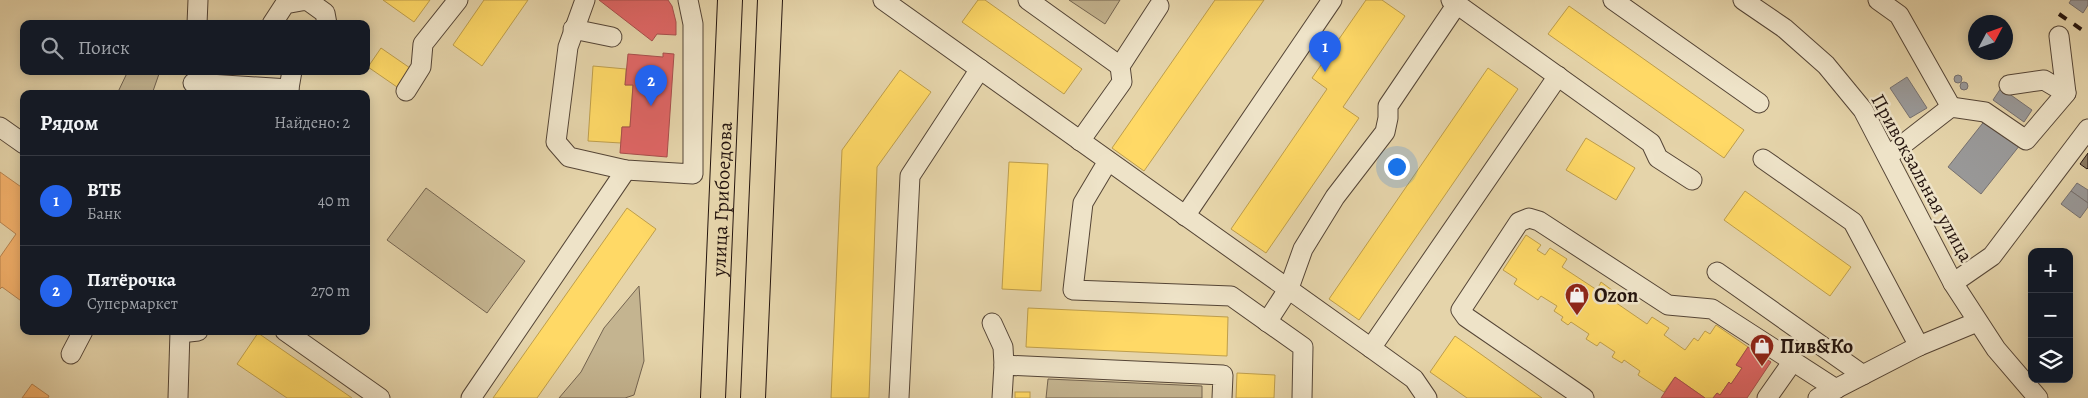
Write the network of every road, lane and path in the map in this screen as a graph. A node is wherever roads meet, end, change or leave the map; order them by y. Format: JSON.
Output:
{"nodes":[{"id":1,"x":198,"y":0,"type":"edge"},
{"id":2,"x":458,"y":0,"type":"edge"},
{"id":3,"x":585,"y":0,"type":"edge"},
{"id":4,"x":688,"y":0,"type":"edge"},
{"id":5,"x":730,"y":0,"type":"edge"},
{"id":6,"x":770,"y":0,"type":"edge"},
{"id":7,"x":883,"y":0,"type":"edge"},
{"id":8,"x":1028,"y":0,"type":"edge"},
{"id":9,"x":1332,"y":0,"type":"edge"},
{"id":10,"x":1613,"y":0,"type":"edge"},
{"id":11,"x":1743,"y":0,"type":"edge"},
{"id":12,"x":1878,"y":0,"type":"edge"},
{"id":13,"x":1454,"y":2,"type":"edge"},
{"id":14,"x":1160,"y":6,"type":"dead end"},
{"id":15,"x":197,"y":20,"type":"edge"},
{"id":16,"x":275,"y":20,"type":"edge"},
{"id":17,"x":326,"y":20,"type":"edge"},
{"id":18,"x":573,"y":29,"type":"junction"},
{"id":19,"x":2058,"y":36,"type":"dead end"},
{"id":20,"x":612,"y":37,"type":"dead end"},
{"id":21,"x":1120,"y":66,"type":"junction"},
{"id":22,"x":980,"y":69,"type":"junction"},
{"id":23,"x":1558,"y":76,"type":"junction"},
{"id":24,"x":193,"y":83,"type":"edge"},
{"id":25,"x":290,"y":85,"type":"edge"},
{"id":26,"x":2009,"y":85,"type":"dead end"},
{"id":27,"x":406,"y":91,"type":"dead end"},
{"id":28,"x":2066,"y":93,"type":"junction"},
{"id":29,"x":1759,"y":103,"type":"dead end"},
{"id":30,"x":1950,"y":108,"type":"junction"},
{"id":31,"x":0,"y":127,"type":"edge"},
{"id":32,"x":2088,"y":129,"type":"edge"},
{"id":33,"x":20,"y":141,"type":"edge"},
{"id":34,"x":1080,"y":141,"type":"junction"},
{"id":35,"x":1888,"y":156,"type":"junction"},
{"id":36,"x":1763,"y":159,"type":"dead end"},
{"id":37,"x":1108,"y":161,"type":"junction"},
{"id":38,"x":626,"y":170,"type":"junction"},
{"id":39,"x":693,"y":174,"type":"junction"},
{"id":40,"x":723,"y":179,"type":"junction"},
{"id":41,"x":1692,"y":180,"type":"dead end"},
{"id":42,"x":1185,"y":216,"type":"junction"},
{"id":43,"x":1717,"y":272,"type":"dead end"},
{"id":44,"x":1953,"y":283,"type":"junction"},
{"id":45,"x":1289,"y":288,"type":"junction"},
{"id":46,"x":1267,"y":322,"type":"junction"},
{"id":47,"x":1977,"y":322,"type":"junction"},
{"id":48,"x":992,"y":323,"type":"dead end"},
{"id":49,"x":81,"y":335,"type":"edge"},
{"id":50,"x":180,"y":335,"type":"edge"},
{"id":51,"x":291,"y":335,"type":"edge"},
{"id":52,"x":1919,"y":346,"type":"junction"},
{"id":53,"x":1371,"y":348,"type":"junction"},
{"id":54,"x":71,"y":354,"type":"dead end"},
{"id":55,"x":1793,"y":361,"type":"junction"},
{"id":56,"x":1004,"y":365,"type":"junction"},
{"id":57,"x":1863,"y":375,"type":"junction"},
{"id":58,"x":1836,"y":389,"type":"junction"},
{"id":59,"x":178,"y":398,"type":"edge"},
{"id":60,"x":380,"y":398,"type":"edge"},
{"id":61,"x":471,"y":398,"type":"edge"},
{"id":62,"x":713,"y":398,"type":"edge"},
{"id":63,"x":753,"y":398,"type":"edge"},
{"id":64,"x":899,"y":398,"type":"edge"},
{"id":65,"x":1002,"y":398,"type":"edge"},
{"id":66,"x":1222,"y":398,"type":"edge"},
{"id":67,"x":1302,"y":398,"type":"edge"},
{"id":68,"x":1427,"y":398,"type":"edge"},
{"id":69,"x":1584,"y":398,"type":"edge"},
{"id":70,"x":1767,"y":398,"type":"edge"},
{"id":71,"x":1818,"y":398,"type":"edge"},
{"id":72,"x":2038,"y":398,"type":"edge"}],
"edges":[{"from":1,"to":15,"type":"street"},
{"from":2,"to":27,"type":"street"},
{"from":3,"to":18,"type":"street"},
{"from":4,"to":39,"type":"street"},
{"from":5,"to":40,"type":"main road","name":"улица Грибоедова"},
{"from":6,"to":63,"type":"main road","name":"улица Грибоедова"},
{"from":7,"to":22,"type":"street"},
{"from":8,"to":21,"type":"street"},
{"from":9,"to":42,"type":"street"},
{"from":10,"to":29,"type":"street"},
{"from":11,"to":35,"type":"street","name":"Привокзальная улица"},
{"from":12,"to":30,"type":"street"},
{"from":13,"to":23,"type":"street"},
{"from":13,"to":45,"type":"street"},
{"from":14,"to":21,"type":"street"},
{"from":16,"to":17,"type":"street"},
{"from":18,"to":20,"type":"street"},
{"from":18,"to":38,"type":"street"},
{"from":19,"to":28,"type":"street"},
{"from":21,"to":34,"type":"street"},
{"from":22,"to":34,"type":"street"},
{"from":22,"to":64,"type":"street"},
{"from":23,"to":41,"type":"street"},
{"from":23,"to":53,"type":"street"},
{"from":24,"to":25,"type":"street"},
{"from":26,"to":28,"type":"street"},
{"from":28,"to":30,"type":"street"},
{"from":30,"to":35,"type":"street"},
{"from":31,"to":33,"type":"street"},
{"from":32,"to":44,"type":"street"},
{"from":34,"to":37,"type":"street"},
{"from":35,"to":44,"type":"street","name":"Привокзальная улица"},
{"from":36,"to":52,"type":"street"},
{"from":37,"to":42,"type":"street"},
{"from":37,"to":46,"type":"street"},
{"from":38,"to":39,"type":"street"},
{"from":38,"to":61,"type":"street"},
{"from":39,"to":40,"type":"street"},
{"from":40,"to":62,"type":"main road","name":"улица Грибоедова"},
{"from":42,"to":45,"type":"street"},
{"from":43,"to":57,"type":"street"},
{"from":44,"to":47,"type":"street","name":"Привокзальная улица"},
{"from":45,"to":46,"type":"street"},
{"from":45,"to":53,"type":"street"},
{"from":46,"to":67,"type":"street"},
{"from":47,"to":52,"type":"street"},
{"from":47,"to":72,"type":"street","name":"Привокзальная улица"},
{"from":48,"to":56,"type":"street"},
{"from":49,"to":54,"type":"street"},
{"from":50,"to":59,"type":"street"},
{"from":51,"to":60,"type":"street"},
{"from":52,"to":57,"type":"street"},
{"from":53,"to":68,"type":"street"},
{"from":55,"to":58,"type":"street"},
{"from":55,"to":69,"type":"street"},
{"from":55,"to":70,"type":"street"},
{"from":56,"to":65,"type":"street"},
{"from":56,"to":66,"type":"street"},
{"from":57,"to":58,"type":"street"},
{"from":58,"to":71,"type":"street"}]}
